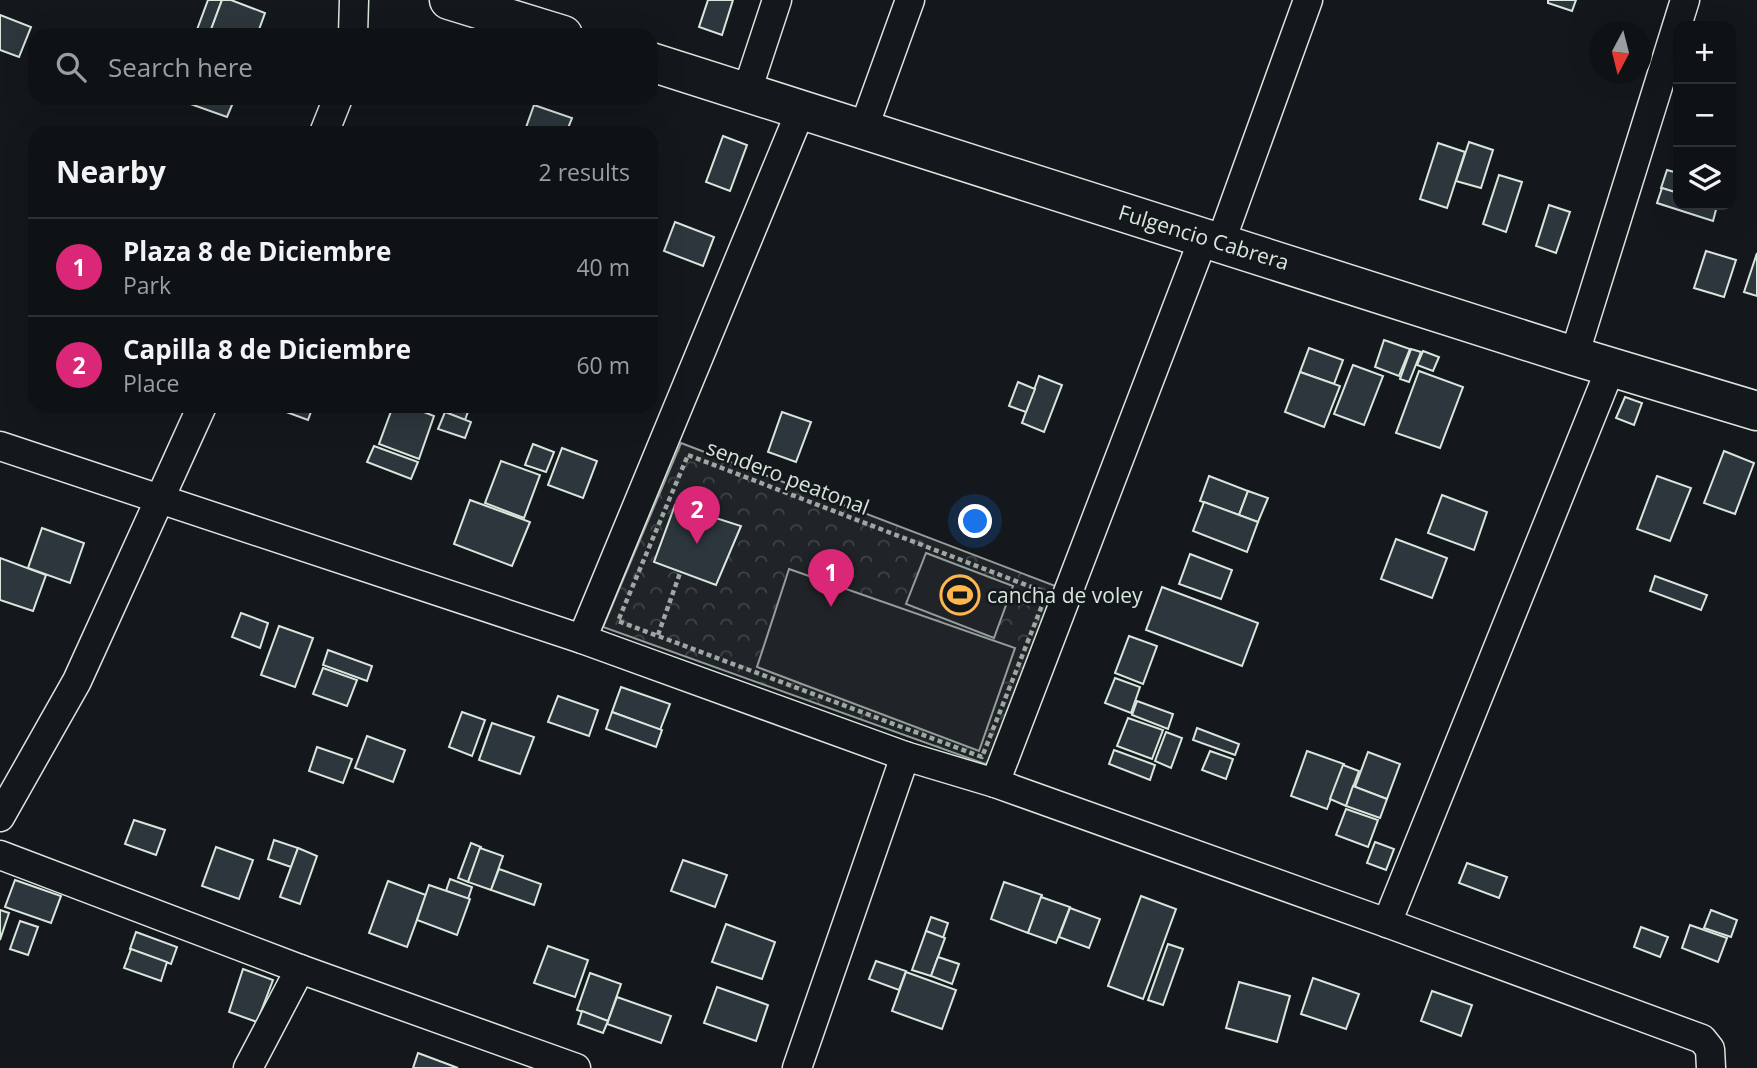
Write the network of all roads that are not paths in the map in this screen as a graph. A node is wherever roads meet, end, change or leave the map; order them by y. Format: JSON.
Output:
{"nodes":[{"id":1,"x":354,"y":0,"type":"edge"},
{"id":2,"x":449,"y":0,"type":"edge"},
{"id":3,"x":777,"y":0,"type":"edge"},
{"id":4,"x":910,"y":0,"type":"edge"},
{"id":5,"x":1308,"y":0,"type":"edge"},
{"id":6,"x":1685,"y":0,"type":"edge"},
{"id":7,"x":353,"y":28,"type":"edge"},
{"id":8,"x":540,"y":28,"type":"edge"},
{"id":9,"x":658,"y":64,"type":"edge"},
{"id":10,"x":747,"y":91,"type":"junction"},
{"id":11,"x":335,"y":105,"type":"edge"},
{"id":12,"x":801,"y":110,"type":"junction"},
{"id":13,"x":327,"y":126,"type":"edge"},
{"id":14,"x":863,"y":130,"type":"junction"},
{"id":15,"x":1212,"y":239,"type":"junction"},
{"id":16,"x":1574,"y":356,"type":"junction"},
{"id":17,"x":1611,"y":367,"type":"junction"},
{"id":18,"x":1757,"y":411,"type":"edge"},
{"id":19,"x":199,"y":413,"type":"edge"},
{"id":20,"x":0,"y":446,"type":"edge"},
{"id":21,"x":159,"y":497,"type":"junction"},
{"id":22,"x":582,"y":639,"type":"junction"},
{"id":23,"x":905,"y":756,"type":"junction"},
{"id":24,"x":995,"y":783,"type":"junction"},
{"id":25,"x":0,"y":817,"type":"edge"},
{"id":26,"x":0,"y":855,"type":"edge"},
{"id":27,"x":1387,"y":923,"type":"junction"},
{"id":28,"x":300,"y":969,"type":"junction"},
{"id":29,"x":248,"y":1068,"type":"edge"},
{"id":30,"x":576,"y":1068,"type":"edge"},
{"id":31,"x":797,"y":1068,"type":"edge"},
{"id":32,"x":1711,"y":1068,"type":"edge"}],
"edges":[{"from":1,"to":7,"type":"street"},
{"from":2,"to":8,"type":"main road"},
{"from":3,"to":10,"type":"street"},
{"from":4,"to":14,"type":"street"},
{"from":5,"to":15,"type":"street"},
{"from":6,"to":16,"type":"street"},
{"from":9,"to":10,"type":"main road","name":"Fulgencio Cabrera"},
{"from":10,"to":12,"type":"main road","name":"Fulgencio Cabrera"},
{"from":11,"to":13,"type":"street"},
{"from":12,"to":14,"type":"main road","name":"Fulgencio Cabrera"},
{"from":12,"to":22,"type":"street"},
{"from":14,"to":15,"type":"main road","name":"Fulgencio Cabrera"},
{"from":15,"to":16,"type":"main road","name":"Fulgencio Cabrera"},
{"from":15,"to":24,"type":"street"},
{"from":16,"to":17,"type":"main road","name":"Fulgencio Cabrera"},
{"from":17,"to":18,"type":"main road","name":"Fulgencio Cabrera"},
{"from":17,"to":27,"type":"street"},
{"from":19,"to":21,"type":"street"},
{"from":20,"to":21,"type":"street"},
{"from":21,"to":22,"type":"street"},
{"from":21,"to":25,"type":"street"},
{"from":22,"to":23,"type":"street"},
{"from":23,"to":24,"type":"street"},
{"from":23,"to":31,"type":"street"},
{"from":24,"to":27,"type":"street"},
{"from":26,"to":28,"type":"street"},
{"from":27,"to":32,"type":"street"},
{"from":28,"to":29,"type":"street"},
{"from":28,"to":30,"type":"street"}]}
